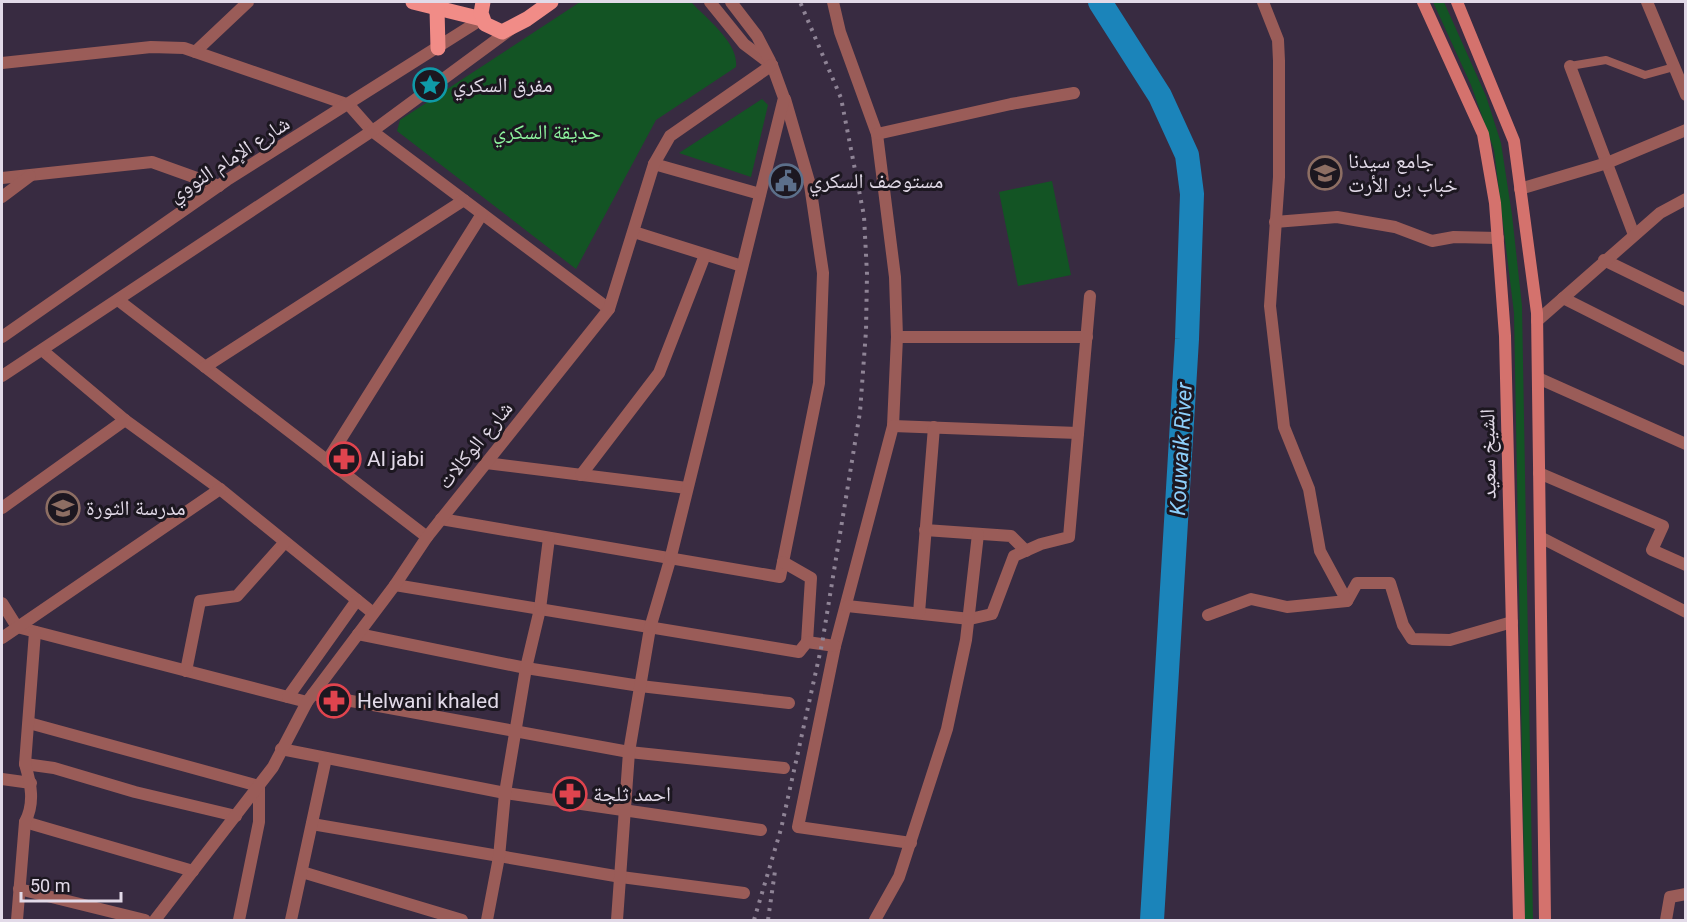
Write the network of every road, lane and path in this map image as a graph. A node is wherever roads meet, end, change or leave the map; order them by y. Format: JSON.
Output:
{"nodes":[{"id":1,"x":248,"y":2,"type":"edge"},
{"id":2,"x":414,"y":2,"type":"edge"},
{"id":3,"x":483,"y":2,"type":"edge"},
{"id":4,"x":551,"y":2,"type":"edge"},
{"id":5,"x":710,"y":2,"type":"edge"},
{"id":6,"x":731,"y":2,"type":"edge"},
{"id":7,"x":833,"y":2,"type":"edge"},
{"id":8,"x":1263,"y":2,"type":"edge"},
{"id":9,"x":1423,"y":2,"type":"edge"},
{"id":10,"x":1457,"y":2,"type":"edge"},
{"id":11,"x":1647,"y":2,"type":"edge"},
{"id":12,"x":437,"y":9,"type":"junction"},
{"id":13,"x":482,"y":19,"type":"junction"},
{"id":14,"x":513,"y":27,"type":"junction"},
{"id":15,"x":438,"y":48,"type":"junction"},
{"id":16,"x":195,"y":52,"type":"junction"},
{"id":17,"x":2,"y":63,"type":"edge"},
{"id":18,"x":772,"y":65,"type":"junction"},
{"id":19,"x":1570,"y":66,"type":"joint"},
{"id":20,"x":1674,"y":67,"type":"junction"},
{"id":21,"x":1074,"y":93,"type":"dead end"},
{"id":22,"x":1686,"y":95,"type":"edge"},
{"id":23,"x":784,"y":98,"type":"junction"},
{"id":24,"x":349,"y":105,"type":"junction"},
{"id":25,"x":1686,"y":130,"type":"edge"},
{"id":26,"x":372,"y":131,"type":"junction"},
{"id":27,"x":877,"y":134,"type":"junction"},
{"id":28,"x":1607,"y":163,"type":"junction"},
{"id":29,"x":654,"y":164,"type":"junction"},
{"id":30,"x":32,"y":175,"type":"junction"},
{"id":31,"x":2,"y":178,"type":"edge"},
{"id":32,"x":219,"y":186,"type":"junction"},
{"id":33,"x":1520,"y":189,"type":"junction"},
{"id":34,"x":760,"y":194,"type":"junction"},
{"id":35,"x":2,"y":197,"type":"edge"},
{"id":36,"x":1686,"y":199,"type":"edge"},
{"id":37,"x":464,"y":200,"type":"junction"},
{"id":38,"x":482,"y":214,"type":"junction"},
{"id":39,"x":1275,"y":222,"type":"junction"},
{"id":40,"x":634,"y":232,"type":"junction"},
{"id":41,"x":1634,"y":235,"type":"junction"},
{"id":42,"x":1498,"y":238,"type":"junction"},
{"id":43,"x":705,"y":255,"type":"junction"},
{"id":44,"x":1604,"y":260,"type":"junction"},
{"id":45,"x":742,"y":266,"type":"junction"},
{"id":46,"x":1090,"y":296,"type":"dead end"},
{"id":47,"x":1563,"y":298,"type":"junction"},
{"id":48,"x":118,"y":300,"type":"junction"},
{"id":49,"x":1686,"y":300,"type":"edge"},
{"id":50,"x":609,"y":309,"type":"junction"},
{"id":51,"x":1537,"y":321,"type":"junction"},
{"id":52,"x":2,"y":337,"type":"edge"},
{"id":53,"x":897,"y":337,"type":"junction"},
{"id":54,"x":1087,"y":338,"type":"junction"},
{"id":55,"x":42,"y":350,"type":"junction"},
{"id":56,"x":1686,"y":360,"type":"edge"},
{"id":57,"x":205,"y":367,"type":"junction"},
{"id":58,"x":2,"y":376,"type":"edge"},
{"id":59,"x":1538,"y":378,"type":"junction"},
{"id":60,"x":125,"y":420,"type":"junction"},
{"id":61,"x":893,"y":426,"type":"junction"},
{"id":62,"x":934,"y":427,"type":"junction"},
{"id":63,"x":1078,"y":433,"type":"junction"},
{"id":64,"x":1686,"y":444,"type":"edge"},
{"id":65,"x":327,"y":461,"type":"junction"},
{"id":66,"x":486,"y":463,"type":"junction"},
{"id":67,"x":1539,"y":473,"type":"junction"},
{"id":68,"x":580,"y":475,"type":"junction"},
{"id":69,"x":220,"y":489,"type":"junction"},
{"id":70,"x":687,"y":489,"type":"junction"},
{"id":71,"x":2,"y":508,"type":"edge"},
{"id":72,"x":441,"y":519,"type":"junction"},
{"id":73,"x":925,"y":530,"type":"junction"},
{"id":74,"x":978,"y":534,"type":"junction"},
{"id":75,"x":427,"y":537,"type":"junction"},
{"id":76,"x":1540,"y":537,"type":"junction"},
{"id":77,"x":549,"y":538,"type":"junction"},
{"id":78,"x":285,"y":542,"type":"junction"},
{"id":79,"x":1026,"y":550,"type":"junction"},
{"id":80,"x":670,"y":560,"type":"junction"},
{"id":81,"x":783,"y":562,"type":"junction"},
{"id":82,"x":1686,"y":565,"type":"edge"},
{"id":83,"x":395,"y":585,"type":"junction"},
{"id":84,"x":357,"y":600,"type":"junction"},
{"id":85,"x":1347,"y":601,"type":"junction"},
{"id":86,"x":2,"y":603,"type":"edge"},
{"id":87,"x":847,"y":606,"type":"junction"},
{"id":88,"x":540,"y":609,"type":"junction"},
{"id":89,"x":1686,"y":612,"type":"edge"},
{"id":90,"x":373,"y":613,"type":"junction"},
{"id":91,"x":919,"y":613,"type":"junction"},
{"id":92,"x":1208,"y":615,"type":"dead end"},
{"id":93,"x":970,"y":619,"type":"junction"},
{"id":94,"x":1512,"y":622,"type":"junction"},
{"id":95,"x":17,"y":627,"type":"junction"},
{"id":96,"x":650,"y":628,"type":"junction"},
{"id":97,"x":34,"y":632,"type":"junction"},
{"id":98,"x":358,"y":634,"type":"junction"},
{"id":99,"x":2,"y":638,"type":"edge"},
{"id":100,"x":807,"y":642,"type":"junction"},
{"id":101,"x":835,"y":646,"type":"junction"},
{"id":102,"x":526,"y":668,"type":"junction"},
{"id":103,"x":186,"y":671,"type":"junction"},
{"id":104,"x":640,"y":686,"type":"junction"},
{"id":105,"x":288,"y":697,"type":"junction"},
{"id":106,"x":310,"y":698,"type":"junction"},
{"id":107,"x":789,"y":703,"type":"dead end"},
{"id":108,"x":29,"y":723,"type":"junction"},
{"id":109,"x":518,"y":731,"type":"junction"},
{"id":110,"x":281,"y":749,"type":"junction"},
{"id":111,"x":629,"y":752,"type":"junction"},
{"id":112,"x":326,"y":758,"type":"junction"},
{"id":113,"x":25,"y":764,"type":"junction"},
{"id":114,"x":784,"y":768,"type":"dead end"},
{"id":115,"x":2,"y":779,"type":"edge"},
{"id":116,"x":31,"y":783,"type":"junction"},
{"id":117,"x":259,"y":786,"type":"junction"},
{"id":118,"x":505,"y":793,"type":"junction"},
{"id":119,"x":624,"y":811,"type":"junction"},
{"id":120,"x":236,"y":816,"type":"junction"},
{"id":121,"x":25,"y":822,"type":"junction"},
{"id":122,"x":312,"y":824,"type":"junction"},
{"id":123,"x":761,"y":830,"type":"dead end"},
{"id":124,"x":911,"y":843,"type":"junction"},
{"id":125,"x":499,"y":857,"type":"junction"},
{"id":126,"x":193,"y":871,"type":"junction"},
{"id":127,"x":302,"y":872,"type":"junction"},
{"id":128,"x":621,"y":877,"type":"junction"},
{"id":129,"x":19,"y":889,"type":"junction"},
{"id":130,"x":744,"y":893,"type":"dead end"},
{"id":131,"x":1686,"y":894,"type":"edge"},
{"id":132,"x":17,"y":921,"type":"edge"},
{"id":133,"x":145,"y":921,"type":"edge"},
{"id":134,"x":155,"y":921,"type":"edge"},
{"id":135,"x":239,"y":921,"type":"edge"},
{"id":136,"x":291,"y":921,"type":"edge"},
{"id":137,"x":462,"y":921,"type":"edge"},
{"id":138,"x":488,"y":921,"type":"edge"},
{"id":139,"x":617,"y":921,"type":"edge"},
{"id":140,"x":875,"y":921,"type":"edge"},
{"id":141,"x":1519,"y":921,"type":"edge"},
{"id":142,"x":1545,"y":921,"type":"edge"},
{"id":143,"x":1666,"y":921,"type":"edge"}],
"edges":[{"from":1,"to":16,"type":"street"},
{"from":2,"to":12,"type":"main road"},
{"from":3,"to":13,"type":"main road"},
{"from":4,"to":14,"type":"main road"},
{"from":5,"to":18,"type":"street"},
{"from":6,"to":18,"type":"street"},
{"from":7,"to":27,"type":"street"},
{"from":8,"to":39,"type":"street"},
{"from":9,"to":42,"type":"main road","name":"الشيخ سعيد"},
{"from":10,"to":33,"type":"main road"},
{"from":11,"to":20,"type":"street"},
{"from":12,"to":13,"type":"main road"},
{"from":12,"to":15,"type":"main road"},
{"from":13,"to":14,"type":"main road"},
{"from":13,"to":15,"type":"street","name":"شارع الإمام النووي"},
{"from":14,"to":26,"type":"street"},
{"from":15,"to":24,"type":"street","name":"شارع الإمام النووي"},
{"from":16,"to":17,"type":"street"},
{"from":16,"to":24,"type":"street"},
{"from":18,"to":23,"type":"street"},
{"from":18,"to":29,"type":"street","name":"شارع الوكالات"},
{"from":19,"to":20,"type":"lane"},
{"from":19,"to":28,"type":"street"},
{"from":20,"to":22,"type":"street"},
{"from":21,"to":27,"type":"street"},
{"from":23,"to":34,"type":"street"},
{"from":23,"to":81,"type":"street"},
{"from":24,"to":26,"type":"street"},
{"from":24,"to":32,"type":"street","name":"شارع الإمام النووي"},
{"from":25,"to":28,"type":"street"},
{"from":26,"to":37,"type":"street"},
{"from":26,"to":48,"type":"street"},
{"from":27,"to":53,"type":"street"},
{"from":28,"to":33,"type":"street"},
{"from":28,"to":41,"type":"street"},
{"from":29,"to":34,"type":"street"},
{"from":29,"to":40,"type":"street","name":"شارع الوكالات"},
{"from":30,"to":31,"type":"street"},
{"from":30,"to":32,"type":"street"},
{"from":30,"to":35,"type":"street"},
{"from":32,"to":52,"type":"street","name":"شارع الإمام النووي"},
{"from":33,"to":51,"type":"main road"},
{"from":34,"to":45,"type":"street"},
{"from":36,"to":41,"type":"street"},
{"from":37,"to":38,"type":"street"},
{"from":37,"to":57,"type":"street"},
{"from":38,"to":50,"type":"street"},
{"from":38,"to":65,"type":"street"},
{"from":39,"to":42,"type":"street"},
{"from":39,"to":85,"type":"street"},
{"from":40,"to":43,"type":"street"},
{"from":40,"to":50,"type":"street","name":"شارع الوكالات"},
{"from":41,"to":44,"type":"street"},
{"from":42,"to":94,"type":"main road","name":"الشيخ سعيد"},
{"from":43,"to":45,"type":"street"},
{"from":43,"to":68,"type":"street"},
{"from":44,"to":47,"type":"street"},
{"from":44,"to":49,"type":"street"},
{"from":45,"to":70,"type":"street"},
{"from":46,"to":54,"type":"street"},
{"from":47,"to":51,"type":"street"},
{"from":47,"to":56,"type":"street"},
{"from":48,"to":55,"type":"street"},
{"from":48,"to":57,"type":"street"},
{"from":50,"to":66,"type":"street","name":"شارع الوكالات"},
{"from":51,"to":59,"type":"main road"},
{"from":53,"to":54,"type":"street"},
{"from":53,"to":61,"type":"street"},
{"from":54,"to":63,"type":"street"},
{"from":55,"to":58,"type":"street"},
{"from":55,"to":60,"type":"street"},
{"from":57,"to":65,"type":"street"},
{"from":59,"to":64,"type":"street"},
{"from":59,"to":67,"type":"main road"},
{"from":60,"to":69,"type":"street"},
{"from":60,"to":71,"type":"street"},
{"from":61,"to":62,"type":"street"},
{"from":61,"to":87,"type":"street"},
{"from":62,"to":63,"type":"street"},
{"from":62,"to":73,"type":"street"},
{"from":63,"to":79,"type":"street"},
{"from":65,"to":75,"type":"street"},
{"from":66,"to":68,"type":"street"},
{"from":66,"to":72,"type":"street","name":"شارع الوكالات"},
{"from":67,"to":76,"type":"main road"},
{"from":67,"to":82,"type":"street"},
{"from":68,"to":70,"type":"street"},
{"from":69,"to":78,"type":"street"},
{"from":69,"to":95,"type":"street"},
{"from":70,"to":80,"type":"street"},
{"from":72,"to":75,"type":"street","name":"شارع الوكالات"},
{"from":72,"to":77,"type":"street"},
{"from":73,"to":74,"type":"street"},
{"from":73,"to":91,"type":"street"},
{"from":74,"to":79,"type":"street"},
{"from":74,"to":93,"type":"street"},
{"from":75,"to":83,"type":"street","name":"شارع الوكالات"},
{"from":76,"to":89,"type":"street"},
{"from":76,"to":142,"type":"main road"},
{"from":77,"to":80,"type":"street"},
{"from":77,"to":88,"type":"street"},
{"from":78,"to":84,"type":"street"},
{"from":78,"to":103,"type":"street"},
{"from":79,"to":93,"type":"street"},
{"from":80,"to":81,"type":"street"},
{"from":80,"to":96,"type":"street"},
{"from":81,"to":100,"type":"street"},
{"from":83,"to":88,"type":"street"},
{"from":83,"to":90,"type":"street","name":"شارع الوكالات"},
{"from":84,"to":90,"type":"street"},
{"from":84,"to":105,"type":"street"},
{"from":85,"to":92,"type":"street"},
{"from":85,"to":94,"type":"street"},
{"from":86,"to":95,"type":"street"},
{"from":87,"to":91,"type":"street"},
{"from":87,"to":101,"type":"street"},
{"from":88,"to":96,"type":"street"},
{"from":88,"to":102,"type":"street"},
{"from":90,"to":98,"type":"street","name":"شارع الوكالات"},
{"from":91,"to":93,"type":"street"},
{"from":93,"to":124,"type":"street"},
{"from":94,"to":141,"type":"main road","name":"الشيخ سعيد"},
{"from":95,"to":97,"type":"street"},
{"from":95,"to":99,"type":"street"},
{"from":96,"to":100,"type":"street"},
{"from":96,"to":104,"type":"street"},
{"from":97,"to":103,"type":"street"},
{"from":97,"to":108,"type":"street"},
{"from":98,"to":102,"type":"street"},
{"from":98,"to":106,"type":"street","name":"شارع الوكالات"},
{"from":100,"to":101,"type":"street"},
{"from":101,"to":124,"type":"street"},
{"from":102,"to":104,"type":"street"},
{"from":102,"to":109,"type":"street"},
{"from":103,"to":105,"type":"street"},
{"from":104,"to":107,"type":"street"},
{"from":104,"to":111,"type":"street"},
{"from":105,"to":106,"type":"street"},
{"from":106,"to":109,"type":"street"},
{"from":106,"to":110,"type":"street","name":"شارع الوكالات"},
{"from":108,"to":113,"type":"street"},
{"from":108,"to":117,"type":"street"},
{"from":109,"to":111,"type":"street"},
{"from":109,"to":118,"type":"street"},
{"from":110,"to":112,"type":"street"},
{"from":110,"to":117,"type":"street","name":"شارع الوكالات"},
{"from":111,"to":114,"type":"street"},
{"from":111,"to":119,"type":"street"},
{"from":112,"to":118,"type":"street"},
{"from":112,"to":122,"type":"street"},
{"from":113,"to":116,"type":"street"},
{"from":113,"to":120,"type":"street"},
{"from":115,"to":116,"type":"street"},
{"from":116,"to":121,"type":"street"},
{"from":117,"to":120,"type":"street","name":"شارع الوكالات"},
{"from":117,"to":135,"type":"street"},
{"from":118,"to":119,"type":"street"},
{"from":118,"to":125,"type":"street"},
{"from":119,"to":123,"type":"street"},
{"from":119,"to":128,"type":"street"},
{"from":120,"to":126,"type":"street","name":"شارع الوكالات"},
{"from":121,"to":126,"type":"street"},
{"from":121,"to":129,"type":"street"},
{"from":122,"to":125,"type":"street"},
{"from":122,"to":127,"type":"street"},
{"from":124,"to":140,"type":"street"},
{"from":125,"to":128,"type":"street"},
{"from":125,"to":138,"type":"street"},
{"from":126,"to":134,"type":"street","name":"شارع الوكالات"},
{"from":127,"to":136,"type":"street"},
{"from":127,"to":137,"type":"street"},
{"from":128,"to":130,"type":"street"},
{"from":128,"to":139,"type":"street"},
{"from":129,"to":132,"type":"street"},
{"from":129,"to":133,"type":"street"},
{"from":131,"to":143,"type":"street"}]}
